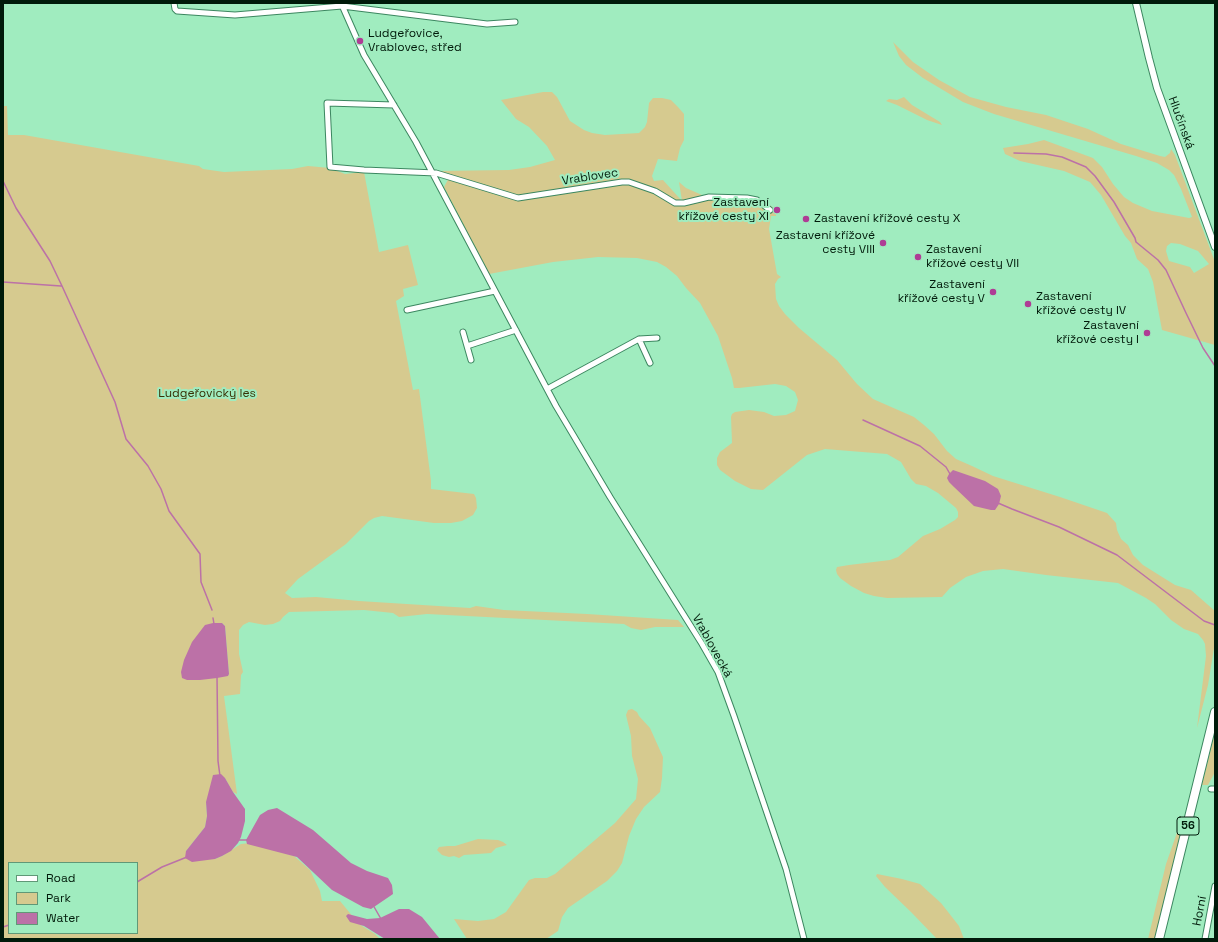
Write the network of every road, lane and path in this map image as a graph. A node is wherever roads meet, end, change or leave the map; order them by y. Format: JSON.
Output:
{"nodes":[{"id":1,"x":174,"y":3,"type":"edge"},
{"id":2,"x":1136,"y":3,"type":"edge"},
{"id":3,"x":342,"y":5,"type":"edge"},
{"id":4,"x":515,"y":22,"type":"dead end"},
{"id":5,"x":394,"y":105,"type":"junction"},
{"id":6,"x":432,"y":173,"type":"junction"},
{"id":7,"x":770,"y":210,"type":"dead end"},
{"id":8,"x":1215,"y":247,"type":"edge"},
{"id":9,"x":495,"y":291,"type":"junction"},
{"id":10,"x":407,"y":310,"type":"dead end"},
{"id":11,"x":516,"y":330,"type":"junction"},
{"id":12,"x":463,"y":332,"type":"dead end"},
{"id":13,"x":657,"y":338,"type":"dead end"},
{"id":14,"x":639,"y":339,"type":"junction"},
{"id":15,"x":467,"y":346,"type":"junction"},
{"id":16,"x":471,"y":360,"type":"dead end"},
{"id":17,"x":650,"y":363,"type":"dead end"},
{"id":18,"x":547,"y":389,"type":"junction"},
{"id":19,"x":1215,"y":712,"type":"edge"},
{"id":20,"x":1215,"y":886,"type":"edge"},
{"id":21,"x":1214,"y":900,"type":"edge"},
{"id":22,"x":804,"y":939,"type":"edge"},
{"id":23,"x":1160,"y":939,"type":"edge"},
{"id":24,"x":1205,"y":939,"type":"edge"}],
"edges":[{"from":1,"to":3,"type":"street"},
{"from":2,"to":8,"type":"street","name":"Hlučínská"},
{"from":3,"to":4,"type":"street"},
{"from":3,"to":5,"type":"street"},
{"from":5,"to":6,"type":"street"},
{"from":5,"to":6,"type":"street","name":"Vrablovec"},
{"from":6,"to":7,"type":"street","name":"Vrablovec"},
{"from":6,"to":9,"type":"street"},
{"from":9,"to":10,"type":"street"},
{"from":9,"to":11,"type":"street"},
{"from":11,"to":15,"type":"street"},
{"from":11,"to":18,"type":"street"},
{"from":12,"to":15,"type":"street"},
{"from":13,"to":14,"type":"street"},
{"from":14,"to":17,"type":"street"},
{"from":14,"to":18,"type":"street"},
{"from":15,"to":16,"type":"street"},
{"from":18,"to":22,"type":"street","name":"Vrablovecká"},
{"from":19,"to":23,"type":"main road","number":"56"},
{"from":20,"to":21,"type":"street","name":"Horní"},
{"from":21,"to":24,"type":"street","name":"Horní"}]}
